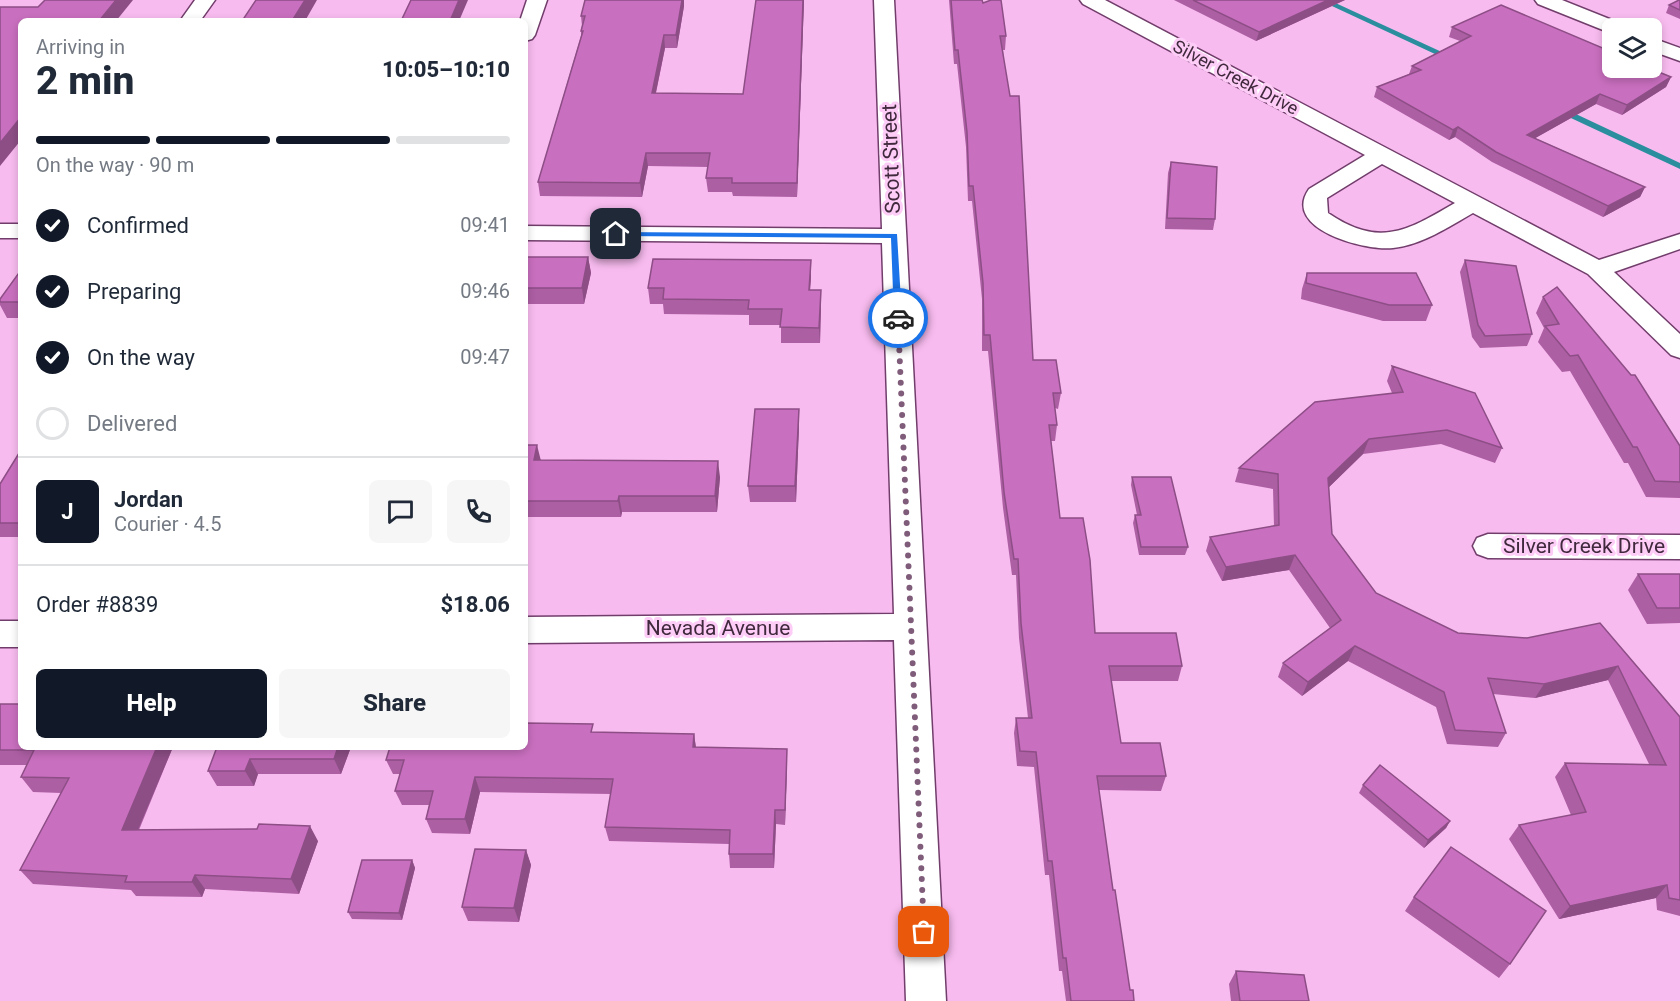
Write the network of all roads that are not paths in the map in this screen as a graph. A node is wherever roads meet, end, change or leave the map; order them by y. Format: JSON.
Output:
{"nodes":[{"id":1,"x":205,"y":0,"type":"edge"},
{"id":2,"x":537,"y":0,"type":"edge"},
{"id":3,"x":884,"y":0,"type":"edge"},
{"id":4,"x":1090,"y":0,"type":"edge"},
{"id":5,"x":1545,"y":0,"type":"edge"},
{"id":6,"x":192,"y":18,"type":"edge"},
{"id":7,"x":1602,"y":23,"type":"edge"},
{"id":8,"x":528,"y":26,"type":"edge"},
{"id":9,"x":1662,"y":48,"type":"edge"},
{"id":10,"x":1680,"y":55,"type":"edge"},
{"id":11,"x":1382,"y":154,"type":"junction"},
{"id":12,"x":1475,"y":202,"type":"junction"},
{"id":13,"x":0,"y":231,"type":"edge"},
{"id":14,"x":18,"y":231,"type":"edge"},
{"id":15,"x":528,"y":233,"type":"edge"},
{"id":16,"x":894,"y":236,"type":"junction"},
{"id":17,"x":1680,"y":241,"type":"edge"},
{"id":18,"x":1597,"y":269,"type":"junction"},
{"id":19,"x":1680,"y":349,"type":"edge"},
{"id":20,"x":1488,"y":546,"type":"dead end"},
{"id":21,"x":1680,"y":547,"type":"edge"},
{"id":22,"x":911,"y":627,"type":"junction"},
{"id":23,"x":528,"y":630,"type":"edge"},
{"id":24,"x":0,"y":634,"type":"edge"},
{"id":25,"x":18,"y":634,"type":"edge"},
{"id":26,"x":927,"y":1001,"type":"edge"}],
"edges":[{"from":1,"to":6,"type":"street"},
{"from":2,"to":8,"type":"street"},
{"from":3,"to":16,"type":"street","name":"Scott Street"},
{"from":4,"to":11,"type":"street","name":"Silver Creek Drive"},
{"from":5,"to":7,"type":"street"},
{"from":9,"to":10,"type":"street"},
{"from":11,"to":12,"type":"street","name":"Silver Creek Drive"},
{"from":11,"to":12,"type":"street"},
{"from":12,"to":18,"type":"street","name":"Silver Creek Drive"},
{"from":13,"to":14,"type":"street"},
{"from":15,"to":16,"type":"street"},
{"from":16,"to":22,"type":"street","name":"Scott Street"},
{"from":17,"to":18,"type":"street"},
{"from":18,"to":19,"type":"street","name":"Silver Creek Drive"},
{"from":20,"to":21,"type":"street","name":"Silver Creek Drive"},
{"from":22,"to":23,"type":"street","name":"Nevada Avenue"},
{"from":22,"to":26,"type":"street","name":"Scott Street"},
{"from":24,"to":25,"type":"street"}]}
